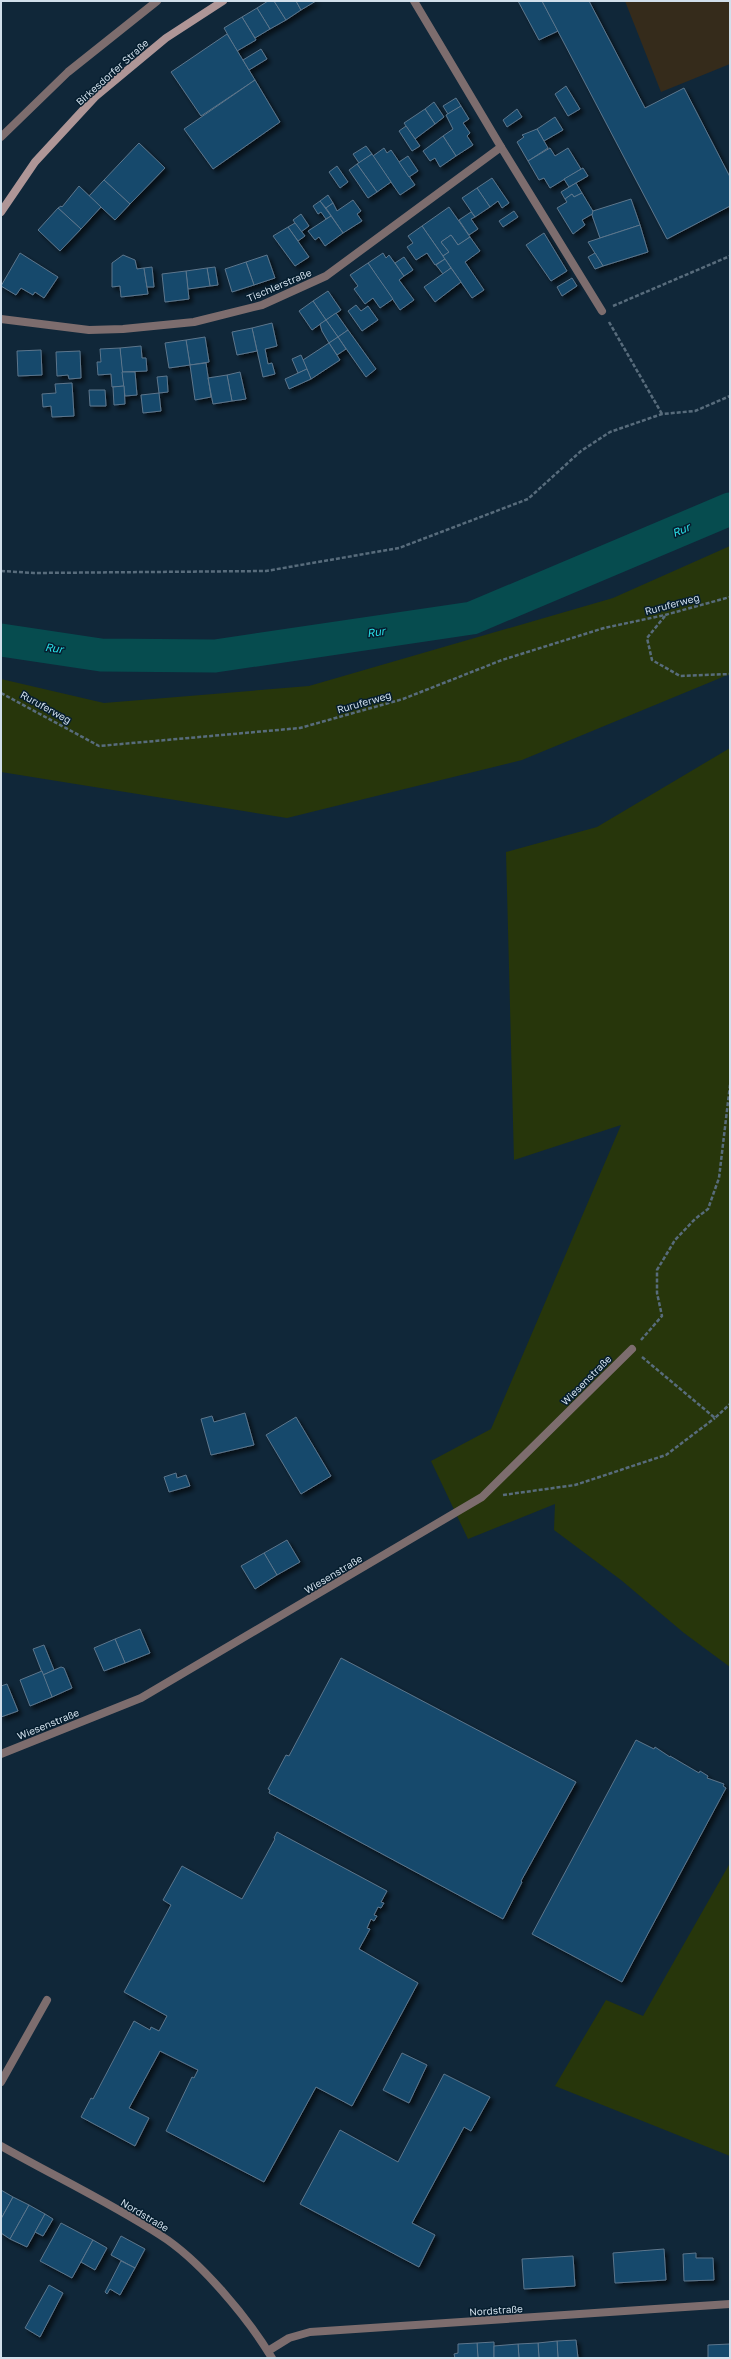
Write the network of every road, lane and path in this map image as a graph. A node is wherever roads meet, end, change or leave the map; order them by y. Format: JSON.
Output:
{"nodes":[{"id":1,"x":157,"y":1,"type":"edge"},
{"id":2,"x":221,"y":1,"type":"edge"},
{"id":3,"x":414,"y":1,"type":"edge"},
{"id":4,"x":1,"y":137,"type":"edge"},
{"id":5,"x":501,"y":147,"type":"junction"},
{"id":6,"x":1,"y":212,"type":"edge"},
{"id":7,"x":730,"y":256,"type":"edge"},
{"id":8,"x":602,"y":311,"type":"junction"},
{"id":9,"x":1,"y":319,"type":"edge"},
{"id":10,"x":730,"y":396,"type":"edge"},
{"id":11,"x":662,"y":414,"type":"junction"},
{"id":12,"x":1,"y":571,"type":"edge"},
{"id":13,"x":730,"y":597,"type":"edge"},
{"id":14,"x":665,"y":616,"type":"junction"},
{"id":15,"x":730,"y":674,"type":"edge"},
{"id":16,"x":1,"y":693,"type":"edge"},
{"id":17,"x":730,"y":1085,"type":"edge"},
{"id":18,"x":649,"y":1331,"type":"dead end"},
{"id":19,"x":632,"y":1349,"type":"joint"},
{"id":20,"x":730,"y":1404,"type":"edge"},
{"id":21,"x":715,"y":1418,"type":"junction"},
{"id":22,"x":482,"y":1498,"type":"junction"},
{"id":23,"x":1,"y":1754,"type":"edge"},
{"id":24,"x":47,"y":2000,"type":"dead end"},
{"id":25,"x":1,"y":2082,"type":"edge"},
{"id":26,"x":1,"y":2146,"type":"edge"},
{"id":27,"x":730,"y":2304,"type":"edge"},
{"id":28,"x":270,"y":2355,"type":"edge"}],
"edges":[{"from":1,"to":4,"type":"street"},
{"from":2,"to":6,"type":"main road","name":"Birkesdorfer Straße"},
{"from":3,"to":5,"type":"street"},
{"from":5,"to":8,"type":"street"},
{"from":5,"to":9,"type":"street","name":"Tischlerstraße"},
{"from":7,"to":8,"type":"path"},
{"from":8,"to":11,"type":"path"},
{"from":10,"to":11,"type":"path"},
{"from":11,"to":12,"type":"path"},
{"from":13,"to":14,"type":"path","name":"Ruruferweg"},
{"from":14,"to":15,"type":"path"},
{"from":14,"to":16,"type":"path","name":"Ruruferweg"},
{"from":17,"to":18,"type":"path"},
{"from":19,"to":21,"type":"path"},
{"from":19,"to":22,"type":"street","name":"Wiesenstraße"},
{"from":20,"to":21,"type":"path"},
{"from":21,"to":22,"type":"path"},
{"from":22,"to":23,"type":"street","name":"Wiesenstraße"},
{"from":24,"to":25,"type":"street"},
{"from":26,"to":28,"type":"street","name":"Nordstraße"},
{"from":27,"to":28,"type":"street","name":"Nordstraße"}]}
